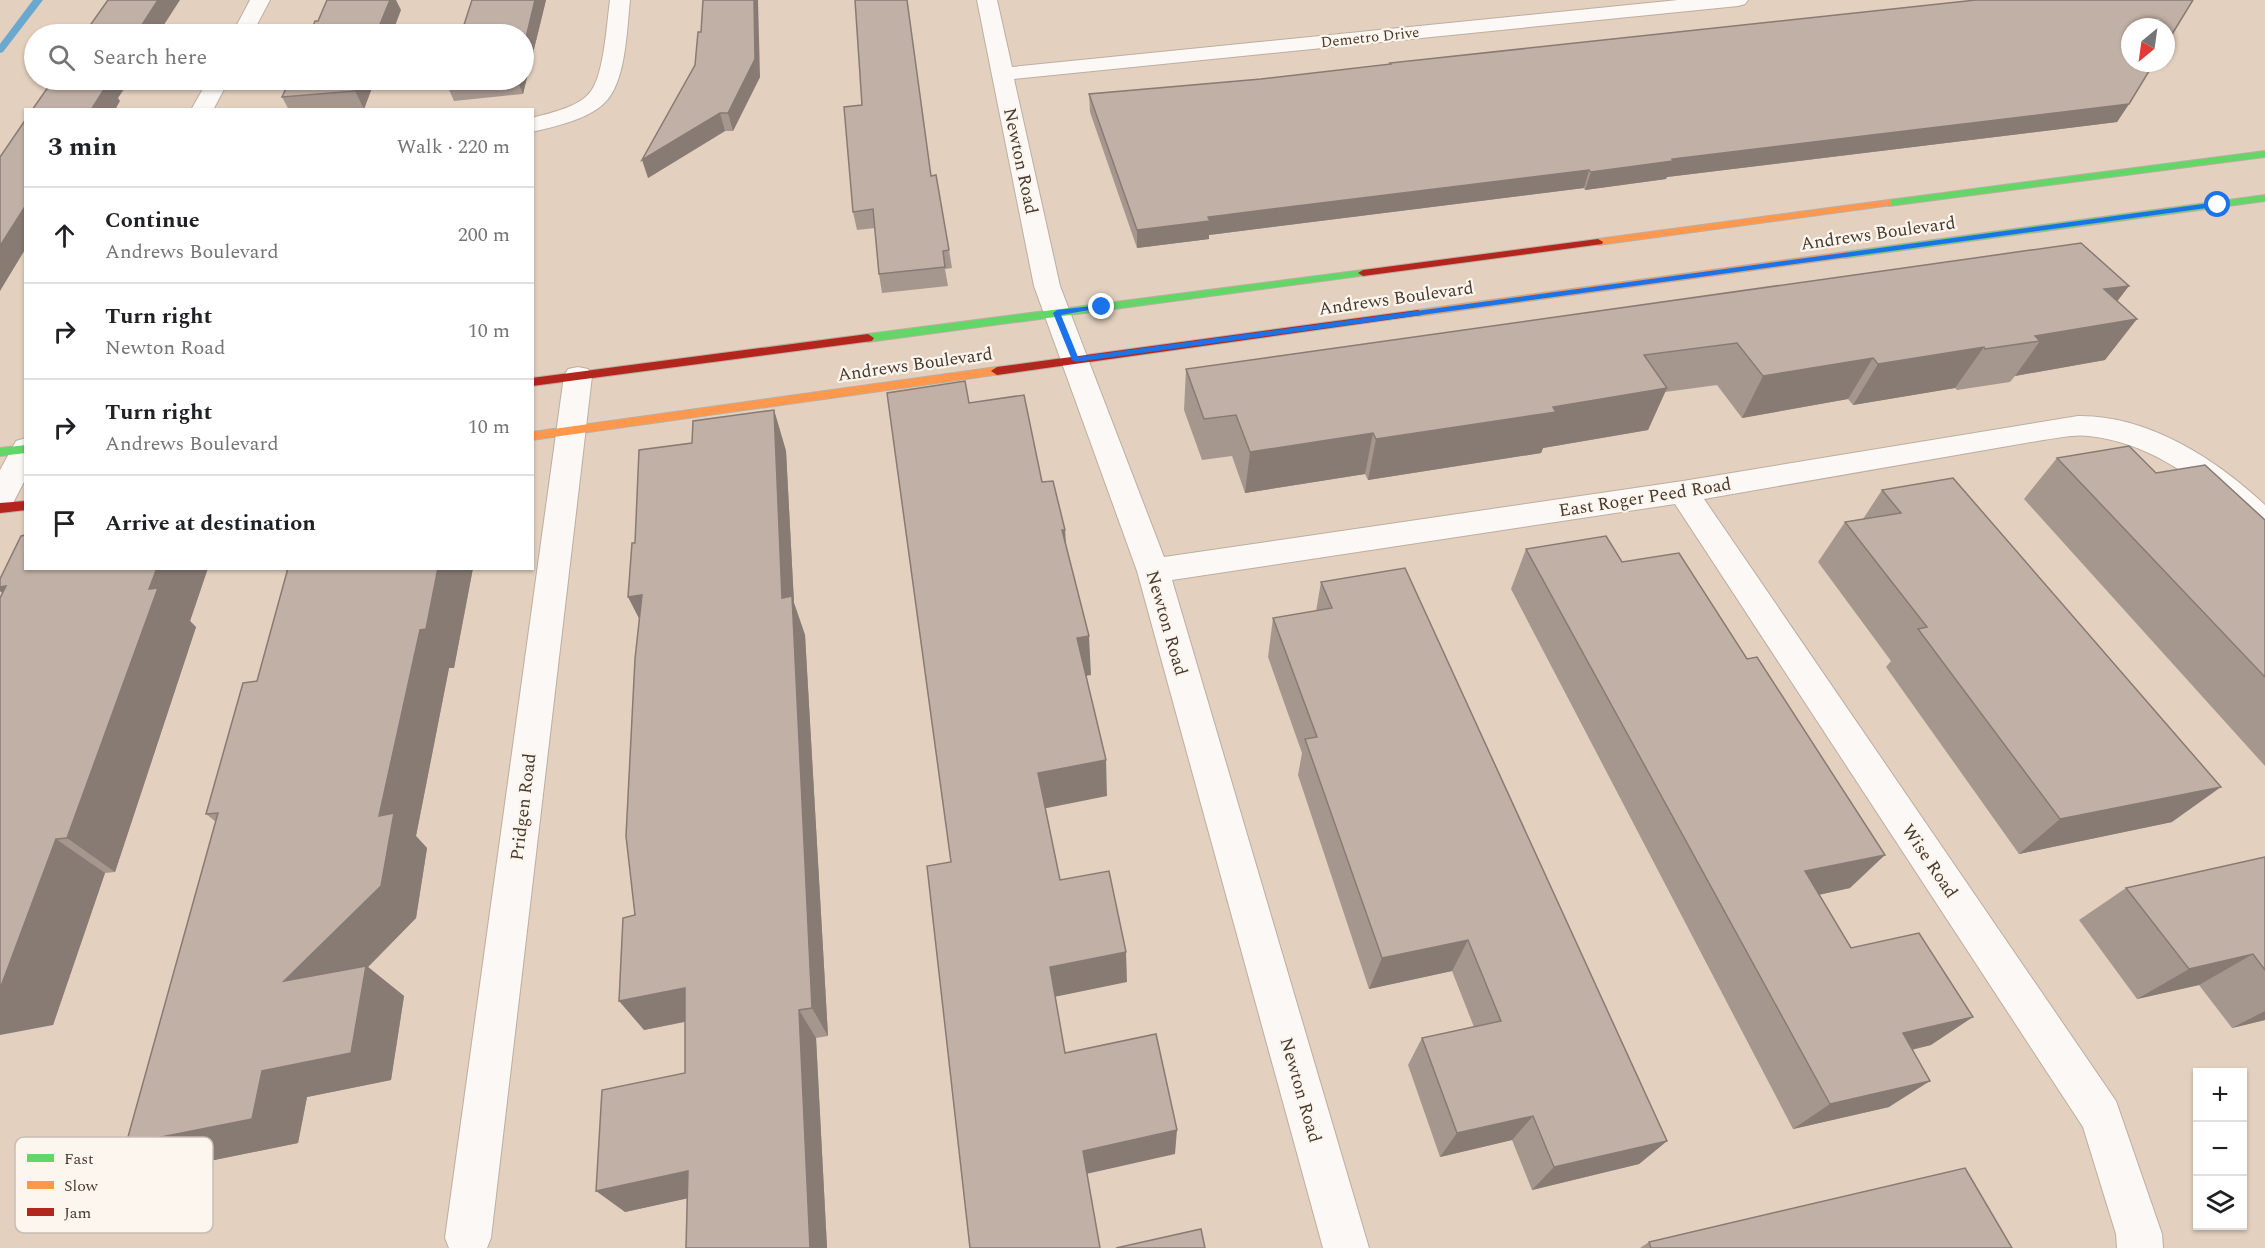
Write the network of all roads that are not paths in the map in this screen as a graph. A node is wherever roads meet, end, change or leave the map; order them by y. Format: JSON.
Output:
{"nodes":[{"id":1,"x":260,"y":0,"type":"edge"},
{"id":2,"x":620,"y":0,"type":"edge"},
{"id":3,"x":987,"y":0,"type":"edge"},
{"id":4,"x":1738,"y":0,"type":"edge"},
{"id":5,"x":247,"y":24,"type":"edge"},
{"id":6,"x":1003,"y":74,"type":"junction"},
{"id":7,"x":213,"y":90,"type":"edge"},
{"id":8,"x":203,"y":108,"type":"edge"},
{"id":9,"x":534,"y":124,"type":"edge"},
{"id":10,"x":2265,"y":154,"type":"edge"},
{"id":11,"x":2265,"y":198,"type":"edge"},
{"id":12,"x":1057,"y":313,"type":"junction"},
{"id":13,"x":1076,"y":360,"type":"junction"},
{"id":14,"x":578,"y":376,"type":"junction"},
{"id":15,"x":534,"y":382,"type":"edge"},
{"id":16,"x":572,"y":431,"type":"junction"},
{"id":17,"x":534,"y":436,"type":"edge"},
{"id":18,"x":24,"y":448,"type":"edge"},
{"id":19,"x":24,"y":450,"type":"edge"},
{"id":20,"x":0,"y":452,"type":"edge"},
{"id":21,"x":1683,"y":492,"type":"junction"},
{"id":22,"x":0,"y":499,"type":"edge"},
{"id":23,"x":24,"y":505,"type":"edge"},
{"id":24,"x":0,"y":508,"type":"edge"},
{"id":25,"x":2265,"y":523,"type":"edge"},
{"id":26,"x":1153,"y":571,"type":"junction"},
{"id":27,"x":468,"y":1238,"type":"dead end"},
{"id":28,"x":1347,"y":1248,"type":"edge"},
{"id":29,"x":2140,"y":1248,"type":"edge"}],
"edges":[{"from":1,"to":5,"type":"street"},
{"from":2,"to":9,"type":"street"},
{"from":3,"to":6,"type":"street","name":"Newton Road"},
{"from":4,"to":6,"type":"street","name":"Demetro Drive"},
{"from":6,"to":12,"type":"street","name":"Newton Road"},
{"from":7,"to":8,"type":"street"},
{"from":10,"to":12,"type":"street","name":"Andrews Boulevard"},
{"from":11,"to":13,"type":"street","name":"Andrews Boulevard"},
{"from":12,"to":13,"type":"street","name":"Newton Road"},
{"from":12,"to":14,"type":"street","name":"Andrews Boulevard"},
{"from":13,"to":16,"type":"street","name":"Andrews Boulevard"},
{"from":13,"to":26,"type":"street","name":"Newton Road"},
{"from":14,"to":15,"type":"street","name":"Andrews Boulevard"},
{"from":14,"to":16,"type":"street","name":"Pridgen Road"},
{"from":16,"to":17,"type":"street","name":"Andrews Boulevard"},
{"from":16,"to":27,"type":"street","name":"Pridgen Road"},
{"from":18,"to":20,"type":"street"},
{"from":19,"to":22,"type":"street"},
{"from":21,"to":25,"type":"street","name":"East Roger Peed Road"},
{"from":21,"to":26,"type":"street","name":"East Roger Peed Road"},
{"from":21,"to":29,"type":"street","name":"Wise Road"},
{"from":23,"to":24,"type":"street"},
{"from":26,"to":28,"type":"street","name":"Newton Road"}]}
